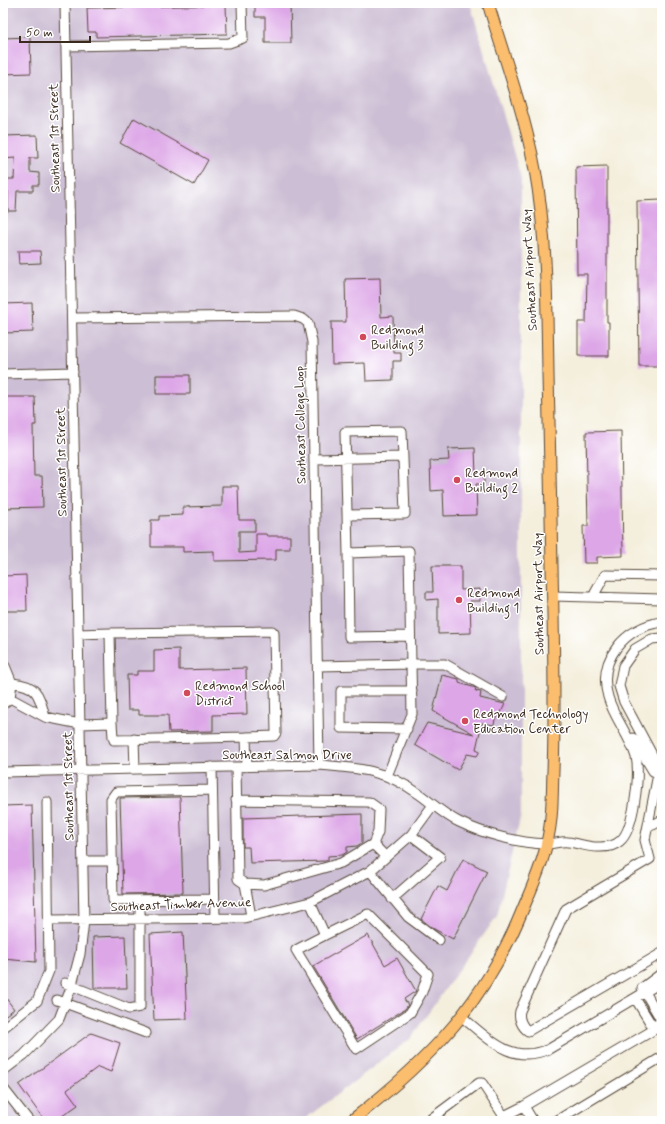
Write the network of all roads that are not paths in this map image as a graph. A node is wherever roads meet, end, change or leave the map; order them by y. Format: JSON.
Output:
{"nodes":[{"id":1,"x":65,"y":3,"type":"edge"},
{"id":2,"x":242,"y":3,"type":"edge"},
{"id":3,"x":481,"y":3,"type":"edge"},
{"id":4,"x":488,"y":3,"type":"edge"},
{"id":5,"x":492,"y":18,"type":"junction"},
{"id":6,"x":66,"y":46,"type":"junction"},
{"id":7,"x":72,"y":318,"type":"junction"},
{"id":8,"x":73,"y":372,"type":"junction"},
{"id":9,"x":3,"y":374,"type":"edge"},
{"id":10,"x":403,"y":457,"type":"junction"},
{"id":11,"x":345,"y":458,"type":"junction"},
{"id":12,"x":315,"y":459,"type":"junction"},
{"id":13,"x":347,"y":515,"type":"junction"},
{"id":14,"x":348,"y":552,"type":"junction"},
{"id":15,"x":662,"y":576,"type":"edge"},
{"id":16,"x":553,"y":596,"type":"junction"},
{"id":17,"x":595,"y":597,"type":"junction"},
{"id":18,"x":662,"y":599,"type":"edge"},
{"id":19,"x":662,"y":622,"type":"edge"},
{"id":20,"x":110,"y":633,"type":"junction"},
{"id":21,"x":78,"y":634,"type":"junction"},
{"id":22,"x":410,"y":636,"type":"junction"},
{"id":23,"x":662,"y":638,"type":"edge"},
{"id":24,"x":411,"y":664,"type":"junction"},
{"id":25,"x":5,"y":666,"type":"dead end"},
{"id":26,"x":318,"y":666,"type":"junction"},
{"id":27,"x":12,"y":683,"type":"junction"},
{"id":28,"x":412,"y":691,"type":"junction"},
{"id":29,"x":503,"y":697,"type":"dead end"},
{"id":30,"x":6,"y":701,"type":"edge"},
{"id":31,"x":610,"y":704,"type":"junction"},
{"id":32,"x":45,"y":717,"type":"junction"},
{"id":33,"x":112,"y":723,"type":"junction"},
{"id":34,"x":80,"y":724,"type":"junction"},
{"id":35,"x":407,"y":729,"type":"junction"},
{"id":36,"x":246,"y":737,"type":"junction"},
{"id":37,"x":134,"y":739,"type":"junction"},
{"id":38,"x":319,"y":765,"type":"junction"},
{"id":39,"x":212,"y":767,"type":"junction"},
{"id":40,"x":236,"y":767,"type":"junction"},
{"id":41,"x":247,"y":767,"type":"junction"},
{"id":42,"x":135,"y":769,"type":"junction"},
{"id":43,"x":81,"y":770,"type":"junction"},
{"id":44,"x":3,"y":772,"type":"edge"},
{"id":45,"x":658,"y":774,"type":"junction"},
{"id":46,"x":387,"y":776,"type":"junction"},
{"id":47,"x":212,"y":790,"type":"junction"},
{"id":48,"x":236,"y":800,"type":"junction"},
{"id":49,"x":47,"y":802,"type":"dead end"},
{"id":50,"x":433,"y":806,"type":"junction"},
{"id":51,"x":662,"y":820,"type":"edge"},
{"id":52,"x":648,"y":824,"type":"junction"},
{"id":53,"x":411,"y":835,"type":"junction"},
{"id":54,"x":373,"y":844,"type":"junction"},
{"id":55,"x":547,"y":844,"type":"junction"},
{"id":56,"x":386,"y":856,"type":"junction"},
{"id":57,"x":112,"y":860,"type":"junction"},
{"id":58,"x":83,"y":861,"type":"junction"},
{"id":59,"x":370,"y":871,"type":"junction"},
{"id":60,"x":245,"y":884,"type":"junction"},
{"id":61,"x":214,"y":899,"type":"junction"},
{"id":62,"x":392,"y":899,"type":"junction"},
{"id":63,"x":310,"y":902,"type":"junction"},
{"id":64,"x":140,"y":911,"type":"dead end"},
{"id":65,"x":250,"y":916,"type":"junction"},
{"id":66,"x":215,"y":918,"type":"junction"},
{"id":67,"x":49,"y":920,"type":"junction"},
{"id":68,"x":84,"y":921,"type":"junction"},
{"id":69,"x":325,"y":935,"type":"junction"},
{"id":70,"x":439,"y":940,"type":"dead end"},
{"id":71,"x":662,"y":953,"type":"edge"},
{"id":72,"x":662,"y":973,"type":"edge"},
{"id":73,"x":662,"y":982,"type":"edge"},
{"id":74,"x":65,"y":983,"type":"dead end"},
{"id":75,"x":640,"y":995,"type":"junction"},
{"id":76,"x":57,"y":1000,"type":"dead end"},
{"id":77,"x":462,"y":1018,"type":"junction"},
{"id":78,"x":3,"y":1028,"type":"edge"},
{"id":79,"x":661,"y":1028,"type":"edge"},
{"id":80,"x":146,"y":1033,"type":"dead end"},
{"id":81,"x":662,"y":1057,"type":"edge"},
{"id":82,"x":3,"y":1071,"type":"edge"},
{"id":83,"x":3,"y":1088,"type":"edge"},
{"id":84,"x":524,"y":1106,"type":"junction"},
{"id":85,"x":505,"y":1119,"type":"edge"},
{"id":86,"x":29,"y":1121,"type":"edge"},
{"id":87,"x":350,"y":1121,"type":"edge"},
{"id":88,"x":428,"y":1121,"type":"edge"},
{"id":89,"x":533,"y":1121,"type":"edge"},
{"id":90,"x":556,"y":1121,"type":"edge"}],
"edges":[{"from":1,"to":6,"type":"street","name":"Southeast 1st Street"},
{"from":2,"to":6,"type":"street"},
{"from":3,"to":5,"type":"main road"},
{"from":4,"to":5,"type":"main road","name":"Southeast Airport Way"},
{"from":5,"to":16,"type":"main road","name":"Southeast Airport Way"},
{"from":6,"to":7,"type":"street","name":"Southeast 1st Street"},
{"from":7,"to":8,"type":"street","name":"Southeast 1st Street"},
{"from":7,"to":12,"type":"street","name":"Southeast College Loop"},
{"from":8,"to":9,"type":"street"},
{"from":8,"to":21,"type":"street","name":"Southeast 1st Street"},
{"from":10,"to":11,"type":"street"},
{"from":10,"to":11,"type":"street"},
{"from":10,"to":13,"type":"street"},
{"from":11,"to":12,"type":"street"},
{"from":11,"to":13,"type":"street"},
{"from":12,"to":26,"type":"street","name":"Southeast College Loop"},
{"from":13,"to":14,"type":"street"},
{"from":14,"to":22,"type":"street"},
{"from":14,"to":22,"type":"street"},
{"from":15,"to":17,"type":"street"},
{"from":16,"to":17,"type":"street"},
{"from":16,"to":55,"type":"main road","name":"Southeast Airport Way"},
{"from":17,"to":18,"type":"street"},
{"from":19,"to":31,"type":"street"},
{"from":20,"to":21,"type":"street"},
{"from":20,"to":33,"type":"street"},
{"from":20,"to":36,"type":"street"},
{"from":21,"to":34,"type":"street","name":"Southeast 1st Street"},
{"from":22,"to":24,"type":"street"},
{"from":23,"to":45,"type":"street"},
{"from":24,"to":26,"type":"street"},
{"from":24,"to":28,"type":"street"},
{"from":24,"to":29,"type":"street"},
{"from":25,"to":27,"type":"street"},
{"from":26,"to":38,"type":"street","name":"Southeast College Loop"},
{"from":27,"to":30,"type":"street"},
{"from":27,"to":32,"type":"street"},
{"from":28,"to":35,"type":"street"},
{"from":28,"to":35,"type":"street"},
{"from":30,"to":32,"type":"street"},
{"from":31,"to":45,"type":"street"},
{"from":31,"to":55,"type":"street","name":"Southeast Salmon Drive"},
{"from":32,"to":34,"type":"street"},
{"from":33,"to":34,"type":"street"},
{"from":33,"to":37,"type":"street"},
{"from":34,"to":43,"type":"street","name":"Southeast 1st Street"},
{"from":35,"to":46,"type":"street"},
{"from":36,"to":37,"type":"street"},
{"from":36,"to":41,"type":"street"},
{"from":37,"to":42,"type":"street"},
{"from":38,"to":41,"type":"street","name":"Southeast Salmon Drive"},
{"from":38,"to":46,"type":"street","name":"Southeast Salmon Drive"},
{"from":39,"to":40,"type":"street","name":"Southeast Salmon Drive"},
{"from":39,"to":42,"type":"street","name":"Southeast Salmon Drive"},
{"from":39,"to":47,"type":"street"},
{"from":40,"to":41,"type":"street","name":"Southeast Salmon Drive"},
{"from":40,"to":48,"type":"street"},
{"from":42,"to":43,"type":"street","name":"Southeast Salmon Drive"},
{"from":43,"to":44,"type":"street","name":"Southeast Salmon Drive"},
{"from":43,"to":58,"type":"street","name":"Southeast 1st Street"},
{"from":45,"to":52,"type":"street"},
{"from":46,"to":50,"type":"street","name":"Southeast Salmon Drive"},
{"from":47,"to":57,"type":"street"},
{"from":47,"to":61,"type":"street"},
{"from":48,"to":54,"type":"street"},
{"from":48,"to":60,"type":"street"},
{"from":49,"to":67,"type":"street"},
{"from":50,"to":53,"type":"street","name":"Southeast Timber Avenue"},
{"from":50,"to":55,"type":"street","name":"Southeast Salmon Drive"},
{"from":51,"to":52,"type":"street"},
{"from":52,"to":71,"type":"street"},
{"from":53,"to":56,"type":"street","name":"Southeast Timber Avenue"},
{"from":53,"to":62,"type":"street"},
{"from":54,"to":56,"type":"street"},
{"from":54,"to":60,"type":"street"},
{"from":55,"to":77,"type":"main road","name":"Southeast Airport Way"},
{"from":56,"to":59,"type":"street","name":"Southeast Timber Avenue"},
{"from":57,"to":58,"type":"street"},
{"from":57,"to":61,"type":"street"},
{"from":58,"to":68,"type":"street","name":"Southeast 1st Street"},
{"from":59,"to":62,"type":"street"},
{"from":59,"to":63,"type":"street","name":"Southeast Timber Avenue"},
{"from":60,"to":65,"type":"street"},
{"from":61,"to":66,"type":"street"},
{"from":62,"to":70,"type":"street"},
{"from":63,"to":65,"type":"street","name":"Southeast Timber Avenue"},
{"from":63,"to":69,"type":"street"},
{"from":64,"to":74,"type":"street"},
{"from":65,"to":66,"type":"street","name":"Southeast Timber Avenue"},
{"from":66,"to":68,"type":"street","name":"Southeast Timber Avenue"},
{"from":67,"to":68,"type":"street","name":"Southeast Timber Avenue"},
{"from":67,"to":78,"type":"street"},
{"from":68,"to":82,"type":"street","name":"Southeast 1st Street"},
{"from":69,"to":69,"type":"street"},
{"from":72,"to":75,"type":"street"},
{"from":73,"to":75,"type":"street"},
{"from":75,"to":77,"type":"street"},
{"from":75,"to":79,"type":"street"},
{"from":76,"to":80,"type":"street"},
{"from":77,"to":87,"type":"main road","name":"Southeast Airport Way"},
{"from":79,"to":84,"type":"street"},
{"from":81,"to":90,"type":"street"},
{"from":83,"to":86,"type":"street"},
{"from":84,"to":85,"type":"street"},
{"from":84,"to":89,"type":"street"},
{"from":85,"to":88,"type":"street"}]}
